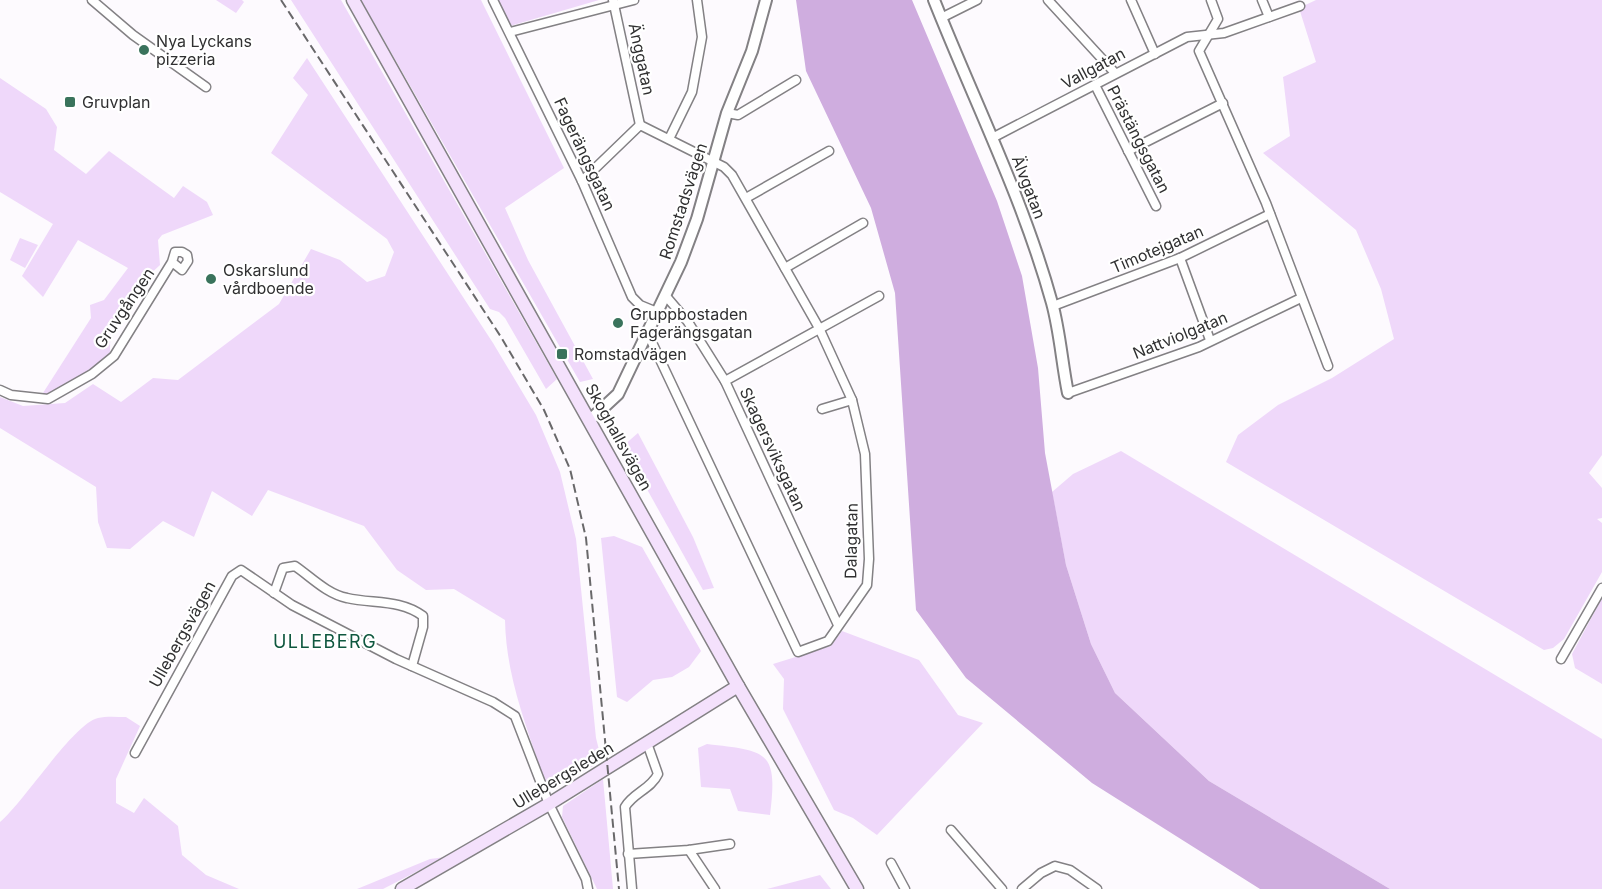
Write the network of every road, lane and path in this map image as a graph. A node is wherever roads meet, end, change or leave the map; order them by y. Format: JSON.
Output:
{"nodes":[{"id":1,"x":92,"y":0,"type":"edge"},
{"id":2,"x":353,"y":0,"type":"edge"},
{"id":3,"x":493,"y":0,"type":"edge"},
{"id":4,"x":634,"y":0,"type":"edge"},
{"id":5,"x":697,"y":0,"type":"edge"},
{"id":6,"x":766,"y":0,"type":"edge"},
{"id":7,"x":934,"y":0,"type":"edge"},
{"id":8,"x":977,"y":0,"type":"edge"},
{"id":9,"x":1048,"y":0,"type":"edge"},
{"id":10,"x":1131,"y":0,"type":"edge"},
{"id":11,"x":1211,"y":0,"type":"edge"},
{"id":12,"x":1262,"y":0,"type":"edge"},
{"id":13,"x":614,"y":3,"type":"edge"},
{"id":14,"x":1300,"y":6,"type":"dead end"},
{"id":15,"x":1269,"y":17,"type":"junction"},
{"id":16,"x":941,"y":18,"type":"junction"},
{"id":17,"x":510,"y":32,"type":"junction"},
{"id":18,"x":1209,"y":34,"type":"junction"},
{"id":19,"x":1155,"y":54,"type":"junction"},
{"id":20,"x":1115,"y":73,"type":"junction"},
{"id":21,"x":796,"y":80,"type":"dead end"},
{"id":22,"x":1095,"y":85,"type":"junction"},
{"id":23,"x":206,"y":87,"type":"dead end"},
{"id":24,"x":1223,"y":104,"type":"junction"},
{"id":25,"x":727,"y":113,"type":"junction"},
{"id":26,"x":640,"y":125,"type":"junction"},
{"id":27,"x":994,"y":137,"type":"junction"},
{"id":28,"x":669,"y":139,"type":"junction"},
{"id":29,"x":829,"y":151,"type":"dead end"},
{"id":30,"x":1128,"y":151,"type":"junction"},
{"id":31,"x":712,"y":162,"type":"junction"},
{"id":32,"x":582,"y":180,"type":"junction"},
{"id":33,"x":746,"y":198,"type":"junction"},
{"id":34,"x":1156,"y":206,"type":"dead end"},
{"id":35,"x":1270,"y":214,"type":"junction"},
{"id":36,"x":863,"y":223,"type":"dead end"},
{"id":37,"x":1180,"y":258,"type":"junction"},
{"id":38,"x":172,"y":262,"type":"dead end"},
{"id":39,"x":785,"y":268,"type":"junction"},
{"id":40,"x":665,"y":295,"type":"junction"},
{"id":41,"x":879,"y":296,"type":"dead end"},
{"id":42,"x":1302,"y":301,"type":"junction"},
{"id":43,"x":1053,"y":306,"type":"junction"},
{"id":44,"x":657,"y":312,"type":"junction"},
{"id":45,"x":819,"y":328,"type":"junction"},
{"id":46,"x":648,"y":334,"type":"junction"},
{"id":47,"x":1210,"y":340,"type":"junction"},
{"id":48,"x":1328,"y":366,"type":"dead end"},
{"id":49,"x":725,"y":381,"type":"junction"},
{"id":50,"x":0,"y":390,"type":"edge"},
{"id":51,"x":1068,"y":393,"type":"joint"},
{"id":52,"x":852,"y":400,"type":"junction"},
{"id":53,"x":822,"y":409,"type":"dead end"},
{"id":54,"x":591,"y":418,"type":"junction"},
{"id":55,"x":1602,"y":588,"type":"edge"},
{"id":56,"x":274,"y":593,"type":"junction"},
{"id":57,"x":838,"y":625,"type":"junction"},
{"id":58,"x":1561,"y":659,"type":"dead end"},
{"id":59,"x":412,"y":666,"type":"junction"},
{"id":60,"x":738,"y":686,"type":"junction"},
{"id":61,"x":647,"y":743,"type":"junction"},
{"id":62,"x":135,"y":753,"type":"dead end"},
{"id":63,"x":549,"y":804,"type":"junction"},
{"id":64,"x":951,"y":830,"type":"dead end"},
{"id":65,"x":730,"y":844,"type":"dead end"},
{"id":66,"x":689,"y":850,"type":"junction"},
{"id":67,"x":628,"y":854,"type":"junction"},
{"id":68,"x":891,"y":863,"type":"dead end"},
{"id":69,"x":402,"y":889,"type":"edge"},
{"id":70,"x":588,"y":889,"type":"edge"},
{"id":71,"x":632,"y":889,"type":"edge"},
{"id":72,"x":715,"y":889,"type":"edge"},
{"id":73,"x":857,"y":889,"type":"edge"},
{"id":74,"x":905,"y":889,"type":"edge"},
{"id":75,"x":1002,"y":889,"type":"edge"},
{"id":76,"x":1022,"y":889,"type":"edge"},
{"id":77,"x":1097,"y":889,"type":"edge"}],
"edges":[{"from":1,"to":23,"type":"street"},
{"from":2,"to":54,"type":"main road","name":"Skoghallsvägen"},
{"from":3,"to":17,"type":"street","name":"Fagerängsgatan"},
{"from":4,"to":13,"type":"street"},
{"from":5,"to":28,"type":"street"},
{"from":6,"to":25,"type":"street","name":"Romstadsvägen"},
{"from":7,"to":16,"type":"street","name":"Älvgatan"},
{"from":8,"to":16,"type":"street"},
{"from":9,"to":20,"type":"street"},
{"from":10,"to":19,"type":"street"},
{"from":11,"to":18,"type":"street"},
{"from":12,"to":15,"type":"street"},
{"from":13,"to":17,"type":"street"},
{"from":13,"to":26,"type":"street","name":"Änggatan"},
{"from":14,"to":15,"type":"street","name":"Vallgatan"},
{"from":15,"to":18,"type":"street","name":"Vallgatan"},
{"from":16,"to":27,"type":"street","name":"Älvgatan"},
{"from":17,"to":32,"type":"street","name":"Fagerängsgatan"},
{"from":18,"to":19,"type":"street","name":"Vallgatan"},
{"from":18,"to":24,"type":"street"},
{"from":19,"to":20,"type":"street","name":"Vallgatan"},
{"from":20,"to":22,"type":"street","name":"Vallgatan"},
{"from":21,"to":25,"type":"street"},
{"from":22,"to":27,"type":"street","name":"Vallgatan"},
{"from":22,"to":30,"type":"street","name":"Prästängsgatan"},
{"from":24,"to":30,"type":"street"},
{"from":24,"to":35,"type":"street"},
{"from":25,"to":31,"type":"street","name":"Romstadsvägen"},
{"from":26,"to":28,"type":"street","name":"Dalagatan"},
{"from":26,"to":32,"type":"street"},
{"from":27,"to":43,"type":"street","name":"Älvgatan"},
{"from":28,"to":31,"type":"street","name":"Dalagatan"},
{"from":29,"to":33,"type":"street"},
{"from":30,"to":34,"type":"street","name":"Prästängsgatan"},
{"from":31,"to":33,"type":"street","name":"Dalagatan"},
{"from":31,"to":40,"type":"street","name":"Romstadsvägen"},
{"from":32,"to":44,"type":"street","name":"Fagerängsgatan"},
{"from":33,"to":39,"type":"street","name":"Dalagatan"},
{"from":35,"to":37,"type":"street","name":"Timotejgatan"},
{"from":35,"to":42,"type":"street"},
{"from":36,"to":39,"type":"street"},
{"from":37,"to":43,"type":"street","name":"Timotejgatan"},
{"from":37,"to":47,"type":"street"},
{"from":38,"to":50,"type":"street","name":"Gruvgången"},
{"from":39,"to":45,"type":"street","name":"Dalagatan"},
{"from":40,"to":44,"type":"street","name":"Romstadsvägen"},
{"from":40,"to":49,"type":"street","name":"Skagersviksgatan"},
{"from":41,"to":45,"type":"street"},
{"from":42,"to":47,"type":"street","name":"Nattviolgatan"},
{"from":42,"to":48,"type":"street"},
{"from":43,"to":51,"type":"street","name":"Älvgatan"},
{"from":44,"to":46,"type":"street","name":"Romstadsvägen"},
{"from":45,"to":49,"type":"street"},
{"from":45,"to":52,"type":"street","name":"Dalagatan"},
{"from":46,"to":54,"type":"street","name":"Romstadsvägen"},
{"from":46,"to":57,"type":"street","name":"Dalagatan"},
{"from":47,"to":51,"type":"street","name":"Nattviolgatan"},
{"from":49,"to":57,"type":"street","name":"Skagersviksgatan"},
{"from":52,"to":53,"type":"street"},
{"from":52,"to":57,"type":"street","name":"Dalagatan"},
{"from":54,"to":60,"type":"main road","name":"Skoghallsvägen"},
{"from":55,"to":58,"type":"street"},
{"from":56,"to":59,"type":"street","name":"Ullebergsvägen"},
{"from":56,"to":59,"type":"street"},
{"from":56,"to":62,"type":"street","name":"Ullebergsvägen"},
{"from":59,"to":63,"type":"street","name":"Ullebergsvägen"},
{"from":60,"to":61,"type":"main road","name":"Ullebergsleden"},
{"from":60,"to":73,"type":"main road","name":"Skoghallsvägen"},
{"from":61,"to":63,"type":"main road","name":"Ullebergsleden"},
{"from":61,"to":67,"type":"street"},
{"from":63,"to":69,"type":"main road","name":"Ullebergsleden"},
{"from":63,"to":70,"type":"street","name":"Ullebergsvägen"},
{"from":64,"to":75,"type":"street"},
{"from":65,"to":66,"type":"street"},
{"from":66,"to":67,"type":"street"},
{"from":66,"to":72,"type":"street"},
{"from":67,"to":71,"type":"street"},
{"from":68,"to":74,"type":"street"},
{"from":76,"to":77,"type":"street"}]}
